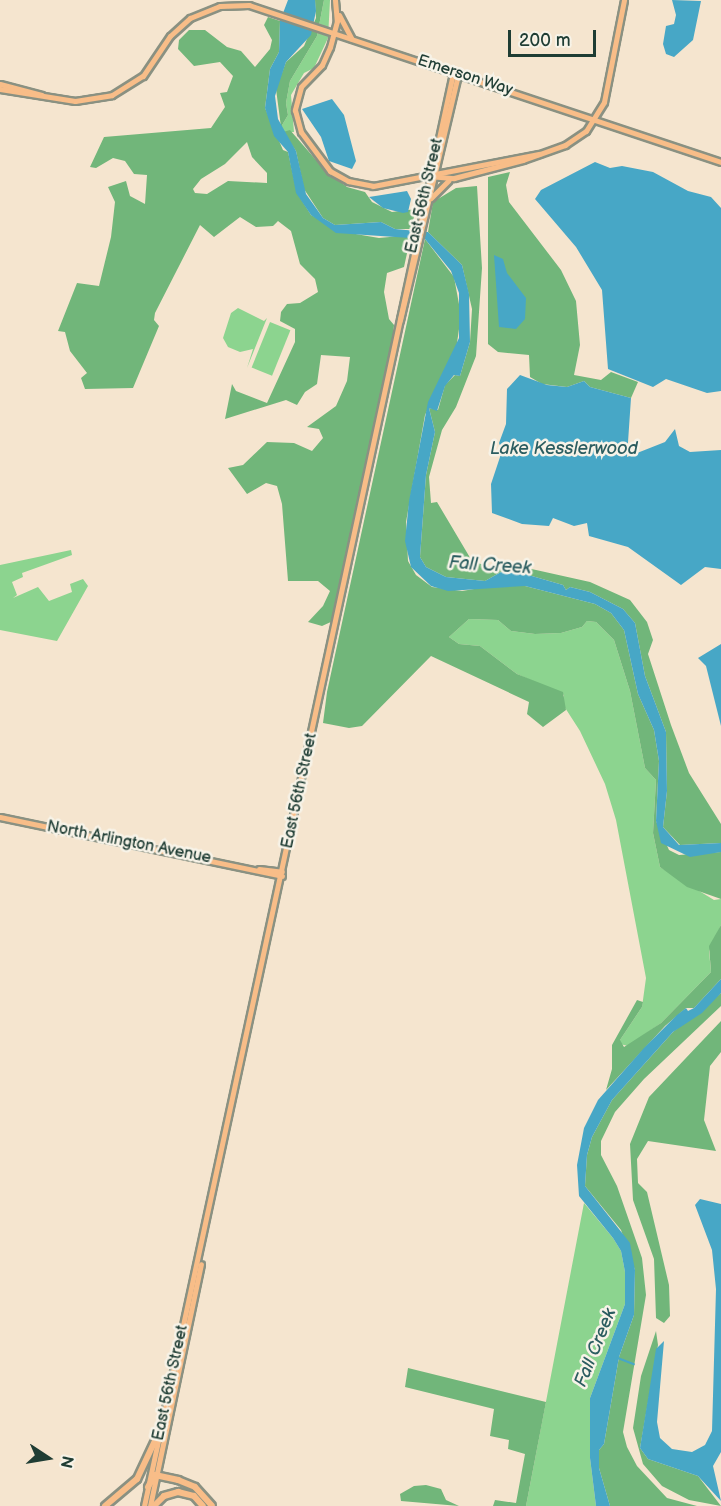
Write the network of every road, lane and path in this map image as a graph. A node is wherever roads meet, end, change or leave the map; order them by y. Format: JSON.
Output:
{"nodes":[{"id":1,"x":335,"y":0,"type":"edge"},
{"id":2,"x":624,"y":0,"type":"edge"},
{"id":3,"x":337,"y":9,"type":"junction"},
{"id":4,"x":334,"y":33,"type":"junction"},
{"id":5,"x":352,"y":39,"type":"junction"},
{"id":6,"x":456,"y":74,"type":"junction"},
{"id":7,"x":0,"y":84,"type":"edge"},
{"id":8,"x":0,"y":89,"type":"edge"},
{"id":9,"x":42,"y":95,"type":"junction"},
{"id":10,"x":595,"y":120,"type":"junction"},
{"id":11,"x":539,"y":154,"type":"junction"},
{"id":12,"x":721,"y":162,"type":"edge"},
{"id":13,"x":432,"y":177,"type":"junction"},
{"id":14,"x":454,"y":178,"type":"junction"},
{"id":15,"x":429,"y":199,"type":"junction"},
{"id":16,"x":422,"y":219,"type":"junction"},
{"id":17,"x":0,"y":818,"type":"edge"},
{"id":18,"x":282,"y":874,"type":"junction"},
{"id":19,"x":200,"y":1261,"type":"junction"},
{"id":20,"x":161,"y":1428,"type":"junction"},
{"id":21,"x":157,"y":1475,"type":"junction"},
{"id":22,"x":148,"y":1487,"type":"junction"},
{"id":23,"x":105,"y":1506,"type":"edge"},
{"id":24,"x":144,"y":1506,"type":"edge"},
{"id":25,"x":152,"y":1506,"type":"edge"},
{"id":26,"x":203,"y":1506,"type":"edge"},
{"id":27,"x":212,"y":1506,"type":"edge"}],
"edges":[{"from":1,"to":3,"type":"main road"},
{"from":2,"to":10,"type":"main road"},
{"from":3,"to":4,"type":"main road"},
{"from":3,"to":5,"type":"main road"},
{"from":4,"to":5,"type":"main road","name":"Emerson Way"},
{"from":4,"to":9,"type":"main road","name":"Emerson Way"},
{"from":4,"to":13,"type":"main road"},
{"from":5,"to":6,"type":"main road","name":"Emerson Way"},
{"from":6,"to":10,"type":"main road","name":"Emerson Way"},
{"from":6,"to":13,"type":"main road","name":"East 56th Street"},
{"from":7,"to":9,"type":"main road"},
{"from":8,"to":9,"type":"main road"},
{"from":10,"to":11,"type":"main road"},
{"from":10,"to":12,"type":"main road","name":"Emerson Way"},
{"from":11,"to":13,"type":"main road"},
{"from":11,"to":14,"type":"main road"},
{"from":13,"to":14,"type":"main road"},
{"from":13,"to":15,"type":"main road","name":"East 56th Street"},
{"from":13,"to":16,"type":"main road","name":"East 56th Street"},
{"from":14,"to":15,"type":"main road"},
{"from":15,"to":16,"type":"main road","name":"East 56th Street"},
{"from":16,"to":18,"type":"main road","name":"East 56th Street"},
{"from":17,"to":18,"type":"main road","name":"North Arlington Avenue"},
{"from":18,"to":19,"type":"main road","name":"East 56th Street"},
{"from":19,"to":20,"type":"main road","name":"East 56th Street"},
{"from":19,"to":21,"type":"main road","name":"East 56th Street"},
{"from":20,"to":22,"type":"main road","name":"East 56th Street"},
{"from":20,"to":23,"type":"highway"},
{"from":21,"to":22,"type":"highway"},
{"from":21,"to":25,"type":"main road","name":"East 56th Street"},
{"from":21,"to":27,"type":"highway"},
{"from":22,"to":24,"type":"main road","name":"East 56th Street"},
{"from":25,"to":26,"type":"highway"}]}
